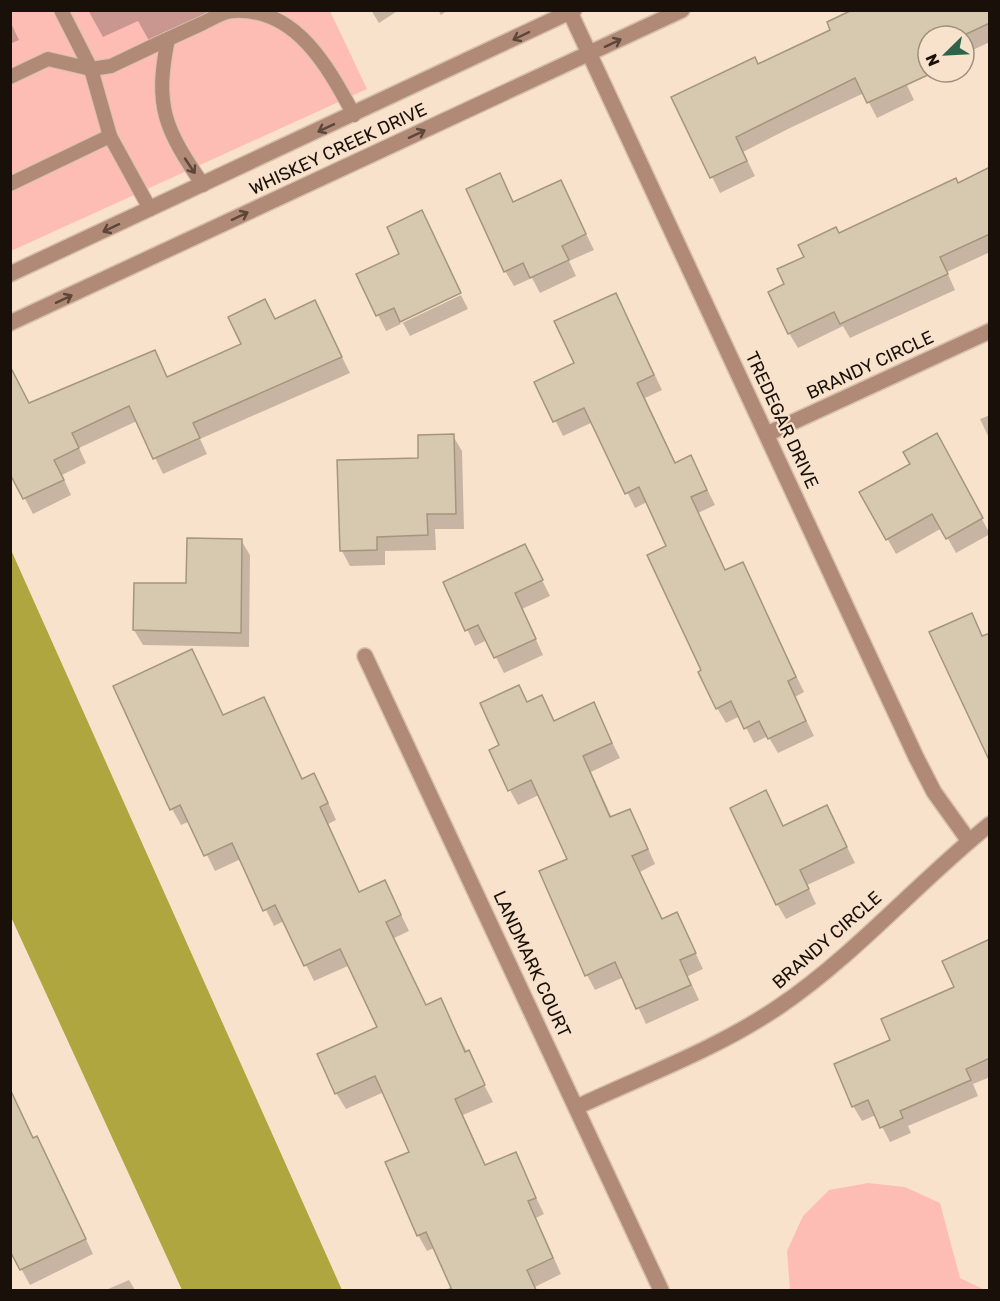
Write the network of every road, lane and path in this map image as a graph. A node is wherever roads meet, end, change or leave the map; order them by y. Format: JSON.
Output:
{"nodes":[{"id":1,"x":61,"y":10,"type":"edge"},
{"id":2,"x":682,"y":10,"type":"edge"},
{"id":3,"x":571,"y":11,"type":"edge"},
{"id":4,"x":168,"y":39,"type":"junction"},
{"id":5,"x":587,"y":55,"type":"junction"},
{"id":6,"x":91,"y":69,"type":"junction"},
{"id":7,"x":10,"y":77,"type":"edge"},
{"id":8,"x":354,"y":115,"type":"junction"},
{"id":9,"x":110,"y":136,"type":"junction"},
{"id":10,"x":10,"y":184,"type":"edge"},
{"id":11,"x":203,"y":185,"type":"junction"},
{"id":12,"x":150,"y":209,"type":"junction"},
{"id":13,"x":10,"y":274,"type":"edge"},
{"id":14,"x":10,"y":323,"type":"edge"},
{"id":15,"x":990,"y":331,"type":"edge"},
{"id":16,"x":767,"y":434,"type":"junction"},
{"id":17,"x":365,"y":656,"type":"dead end"},
{"id":18,"x":990,"y":824,"type":"edge"},
{"id":19,"x":969,"y":841,"type":"junction"},
{"id":20,"x":577,"y":1107,"type":"junction"},
{"id":21,"x":662,"y":1290,"type":"edge"}],
"edges":[{"from":1,"to":6,"type":"lane"},
{"from":5,"to":2,"type":"street","name":"WHISKEY CREEK DRIVE","one_way":true},
{"from":3,"to":5,"type":"street","name":"TREDEGAR DRIVE"},
{"from":3,"to":8,"type":"street","name":"WHISKEY CREEK DRIVE","one_way":true},
{"from":4,"to":6,"type":"lane"},
{"from":4,"to":8,"type":"lane"},
{"from":4,"to":11,"type":"lane","one_way":true},
{"from":14,"to":5,"type":"street","name":"WHISKEY CREEK DRIVE","one_way":true},
{"from":5,"to":16,"type":"street","name":"TREDEGAR DRIVE"},
{"from":6,"to":7,"type":"lane"},
{"from":6,"to":9,"type":"lane"},
{"from":8,"to":11,"type":"street","name":"WHISKEY CREEK DRIVE","one_way":true},
{"from":9,"to":10,"type":"lane"},
{"from":9,"to":12,"type":"lane"},
{"from":11,"to":12,"type":"street","name":"WHISKEY CREEK DRIVE"},
{"from":12,"to":13,"type":"street","name":"WHISKEY CREEK DRIVE","one_way":true},
{"from":15,"to":16,"type":"street","name":"BRANDY CIRCLE"},
{"from":16,"to":19,"type":"street","name":"TREDEGAR DRIVE"},
{"from":17,"to":20,"type":"street","name":"LANDMARK COURT"},
{"from":18,"to":19,"type":"street","name":"BRANDY CIRCLE"},
{"from":19,"to":20,"type":"street","name":"BRANDY CIRCLE"},
{"from":20,"to":21,"type":"street","name":"LANDMARK COURT"}]}
